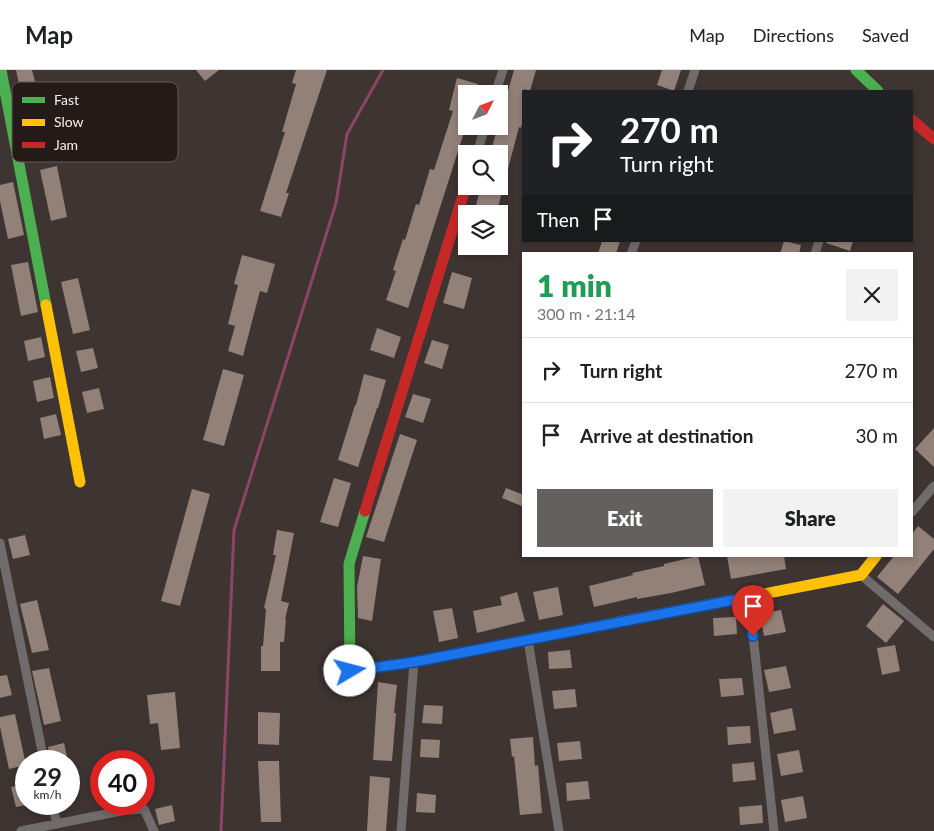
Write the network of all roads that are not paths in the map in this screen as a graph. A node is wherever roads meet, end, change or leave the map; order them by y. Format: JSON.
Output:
{"nodes":[{"id":1,"x":1,"y":70,"type":"edge"},
{"id":2,"x":503,"y":70,"type":"edge"},
{"id":3,"x":695,"y":70,"type":"edge"},
{"id":4,"x":856,"y":70,"type":"edge"},
{"id":5,"x":498,"y":85,"type":"edge"},
{"id":6,"x":871,"y":89,"type":"edge"},
{"id":7,"x":688,"y":90,"type":"edge"},
{"id":8,"x":913,"y":121,"type":"edge"},
{"id":9,"x":12,"y":127,"type":"edge"},
{"id":10,"x":934,"y":138,"type":"edge"},
{"id":11,"x":19,"y":162,"type":"edge"},
{"id":12,"x":463,"y":195,"type":"edge"},
{"id":13,"x":80,"y":482,"type":"dead end"},
{"id":14,"x":934,"y":486,"type":"edge"},
{"id":15,"x":913,"y":511,"type":"edge"},
{"id":16,"x":0,"y":543,"type":"edge"},
{"id":17,"x":875,"y":557,"type":"edge"},
{"id":18,"x":861,"y":574,"type":"junction"},
{"id":19,"x":749,"y":597,"type":"junction"},
{"id":20,"x":934,"y":637,"type":"edge"},
{"id":21,"x":528,"y":640,"type":"junction"},
{"id":22,"x":414,"y":662,"type":"junction"},
{"id":23,"x":42,"y":750,"type":"edge"},
{"id":24,"x":55,"y":815,"type":"edge"},
{"id":25,"x":57,"y":824,"type":"junction"},
{"id":26,"x":21,"y":831,"type":"edge"},
{"id":27,"x":154,"y":831,"type":"edge"},
{"id":28,"x":401,"y":831,"type":"edge"},
{"id":29,"x":559,"y":831,"type":"edge"},
{"id":30,"x":774,"y":831,"type":"edge"}],
"edges":[{"from":1,"to":9,"type":"street"},
{"from":2,"to":5,"type":"street"},
{"from":3,"to":7,"type":"street"},
{"from":4,"to":6,"type":"street"},
{"from":8,"to":10,"type":"street"},
{"from":11,"to":13,"type":"street"},
{"from":12,"to":22,"type":"street"},
{"from":14,"to":15,"type":"street"},
{"from":16,"to":23,"type":"street"},
{"from":17,"to":18,"type":"street"},
{"from":18,"to":19,"type":"street"},
{"from":18,"to":20,"type":"street"},
{"from":19,"to":21,"type":"street"},
{"from":19,"to":30,"type":"street"},
{"from":21,"to":22,"type":"street"},
{"from":21,"to":29,"type":"street"},
{"from":22,"to":28,"type":"street"},
{"from":24,"to":25,"type":"street"},
{"from":25,"to":26,"type":"street"},
{"from":25,"to":27,"type":"street"}]}
